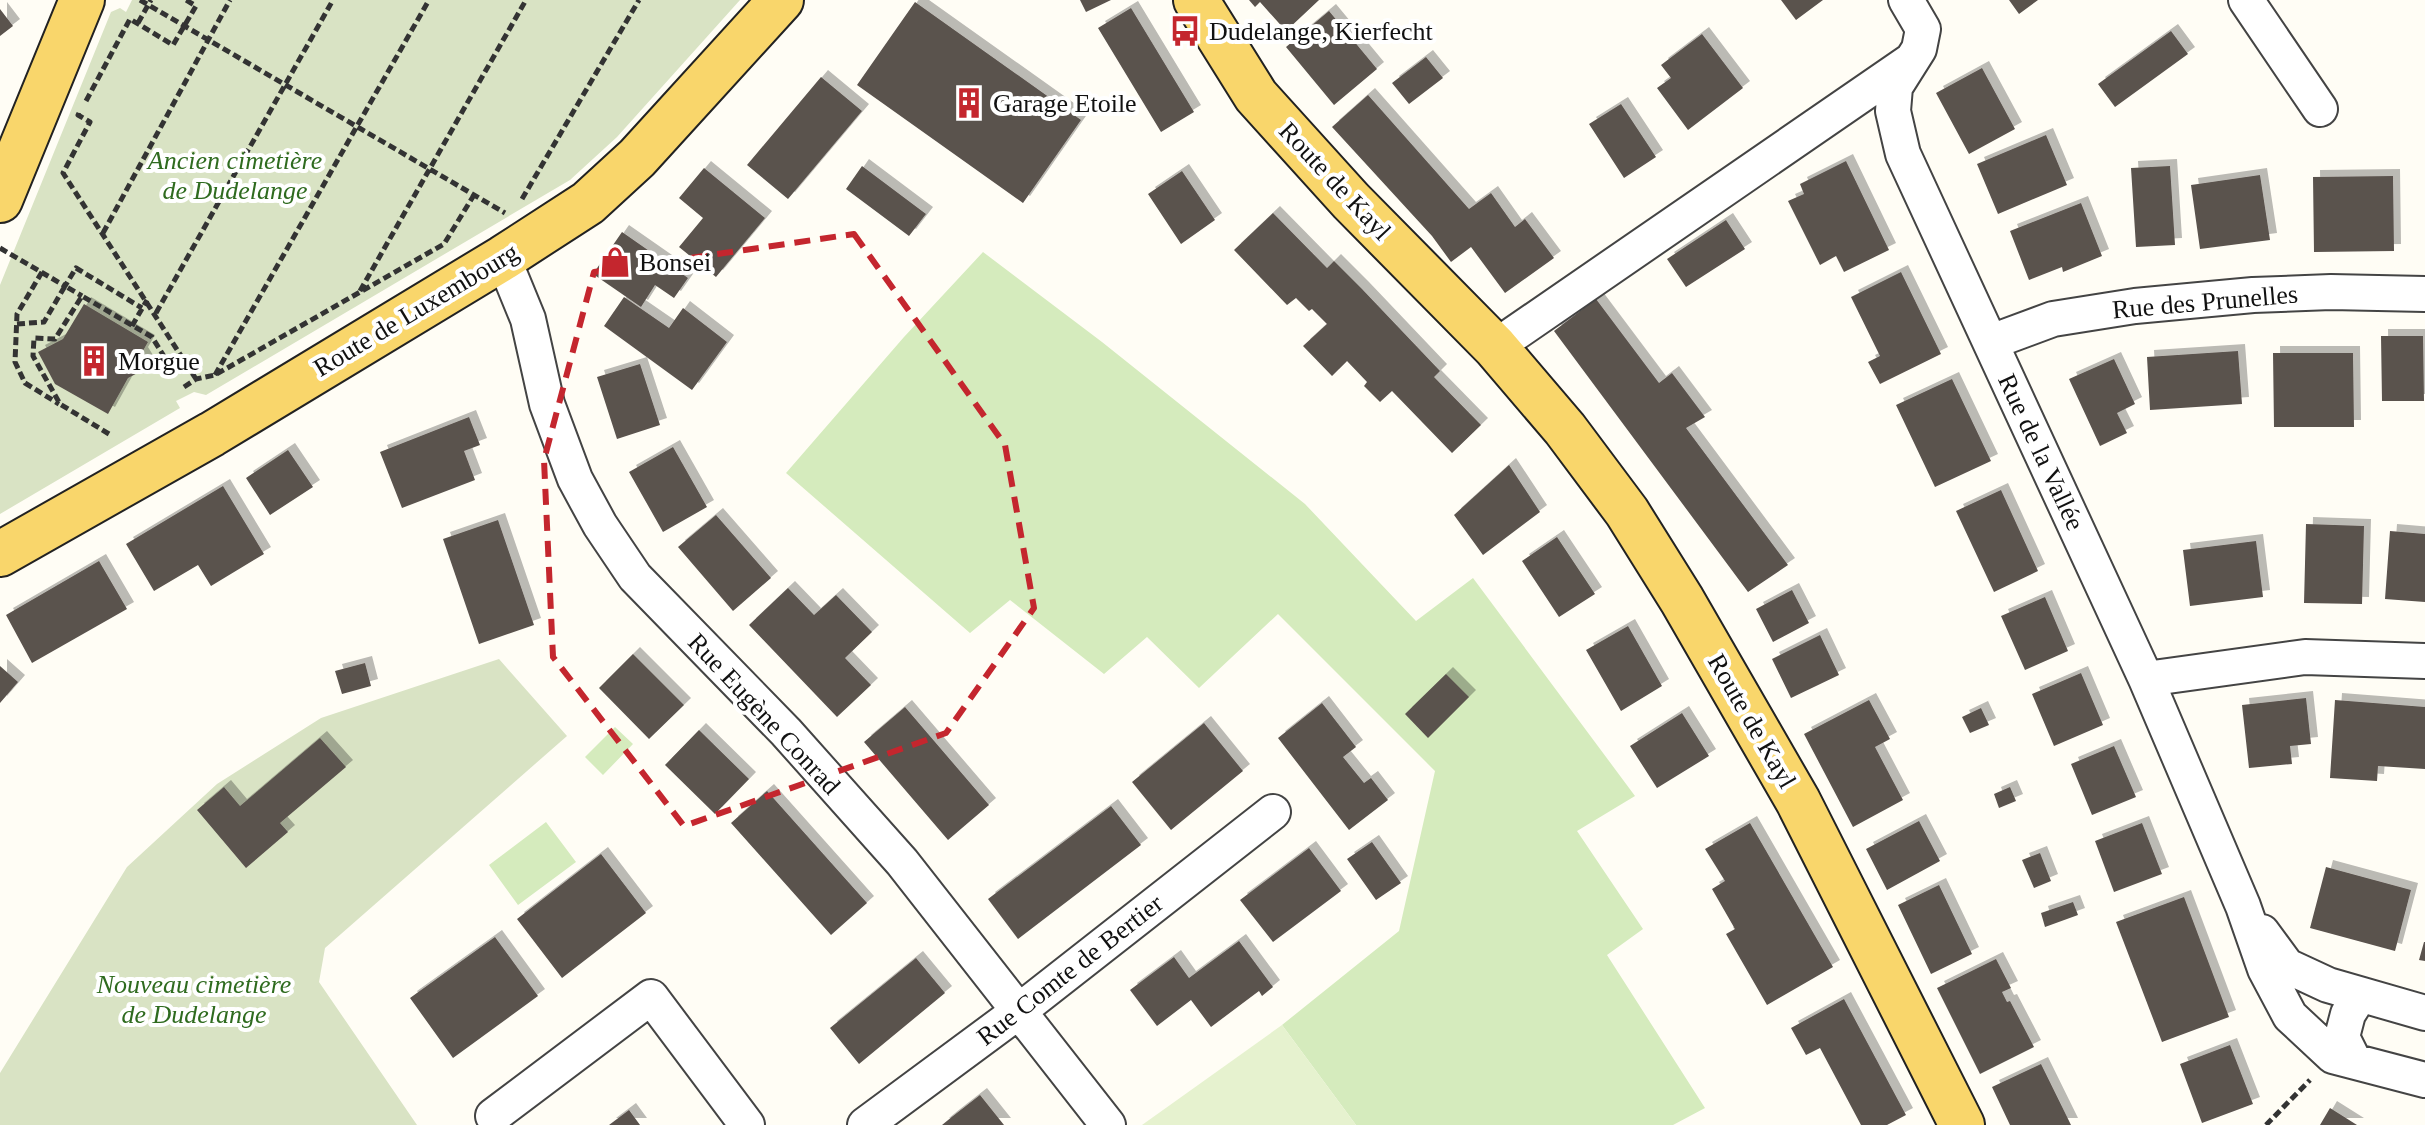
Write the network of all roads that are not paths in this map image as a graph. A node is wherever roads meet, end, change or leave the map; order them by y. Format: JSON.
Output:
{"nodes":[{"id":1,"x":82,"y":0,"type":"edge"},
{"id":2,"x":781,"y":0,"type":"edge"},
{"id":3,"x":1196,"y":0,"type":"edge"},
{"id":4,"x":1906,"y":0,"type":"edge"},
{"id":5,"x":2246,"y":0,"type":"edge"},
{"id":6,"x":1909,"y":62,"type":"junction"},
{"id":7,"x":2320,"y":109,"type":"dead end"},
{"id":8,"x":4,"y":181,"type":"edge"},
{"id":9,"x":518,"y":236,"type":"junction"},
{"id":10,"x":2425,"y":294,"type":"edge"},
{"id":11,"x":1991,"y":342,"type":"junction"},
{"id":12,"x":1495,"y":347,"type":"junction"},
{"id":13,"x":0,"y":554,"type":"edge"},
{"id":14,"x":2425,"y":661,"type":"edge"},
{"id":15,"x":2146,"y":679,"type":"junction"},
{"id":16,"x":1273,"y":812,"type":"dead end"},
{"id":17,"x":2243,"y":906,"type":"junction"},
{"id":18,"x":2360,"y":995,"type":"junction"},
{"id":19,"x":1019,"y":1011,"type":"junction"},
{"id":20,"x":2425,"y":1013,"type":"edge"},
{"id":21,"x":2344,"y":1059,"type":"junction"},
{"id":22,"x":2425,"y":1080,"type":"edge"},
{"id":23,"x":493,"y":1116,"type":"dead end"},
{"id":24,"x":747,"y":1125,"type":"edge"},
{"id":25,"x":865,"y":1125,"type":"edge"},
{"id":26,"x":1108,"y":1125,"type":"edge"},
{"id":27,"x":1962,"y":1125,"type":"edge"}],
"edges":[{"from":1,"to":8,"type":"main road"},
{"from":2,"to":9,"type":"main road","name":"Route de Luxembourg"},
{"from":3,"to":12,"type":"main road","name":"Route de Kayl"},
{"from":4,"to":6,"type":"street","name":"Rue de la Vallée"},
{"from":5,"to":7,"type":"street"},
{"from":6,"to":11,"type":"street","name":"Rue de la Vallée"},
{"from":6,"to":12,"type":"street"},
{"from":9,"to":13,"type":"main road","name":"Route de Luxembourg"},
{"from":9,"to":19,"type":"street","name":"Rue Eugène Conrad"},
{"from":10,"to":11,"type":"street","name":"Rue des Prunelles"},
{"from":11,"to":15,"type":"street","name":"Rue de la Vallée"},
{"from":12,"to":27,"type":"main road","name":"Route de Kayl"},
{"from":14,"to":15,"type":"street"},
{"from":15,"to":17,"type":"street","name":"Rue de la Vallée"},
{"from":16,"to":19,"type":"street","name":"Rue Comte de Bertier"},
{"from":17,"to":18,"type":"street","name":"Rue de la Vallée"},
{"from":17,"to":21,"type":"street","name":"Rue de la Vallée"},
{"from":18,"to":20,"type":"street","name":"Rue de la Vallée"},
{"from":18,"to":21,"type":"street"},
{"from":19,"to":25,"type":"street","name":"Rue Comte de Bertier"},
{"from":19,"to":26,"type":"street","name":"Rue Eugène Conrad"},
{"from":21,"to":22,"type":"street","name":"Rue de la Vallée"},
{"from":23,"to":24,"type":"street"}]}
